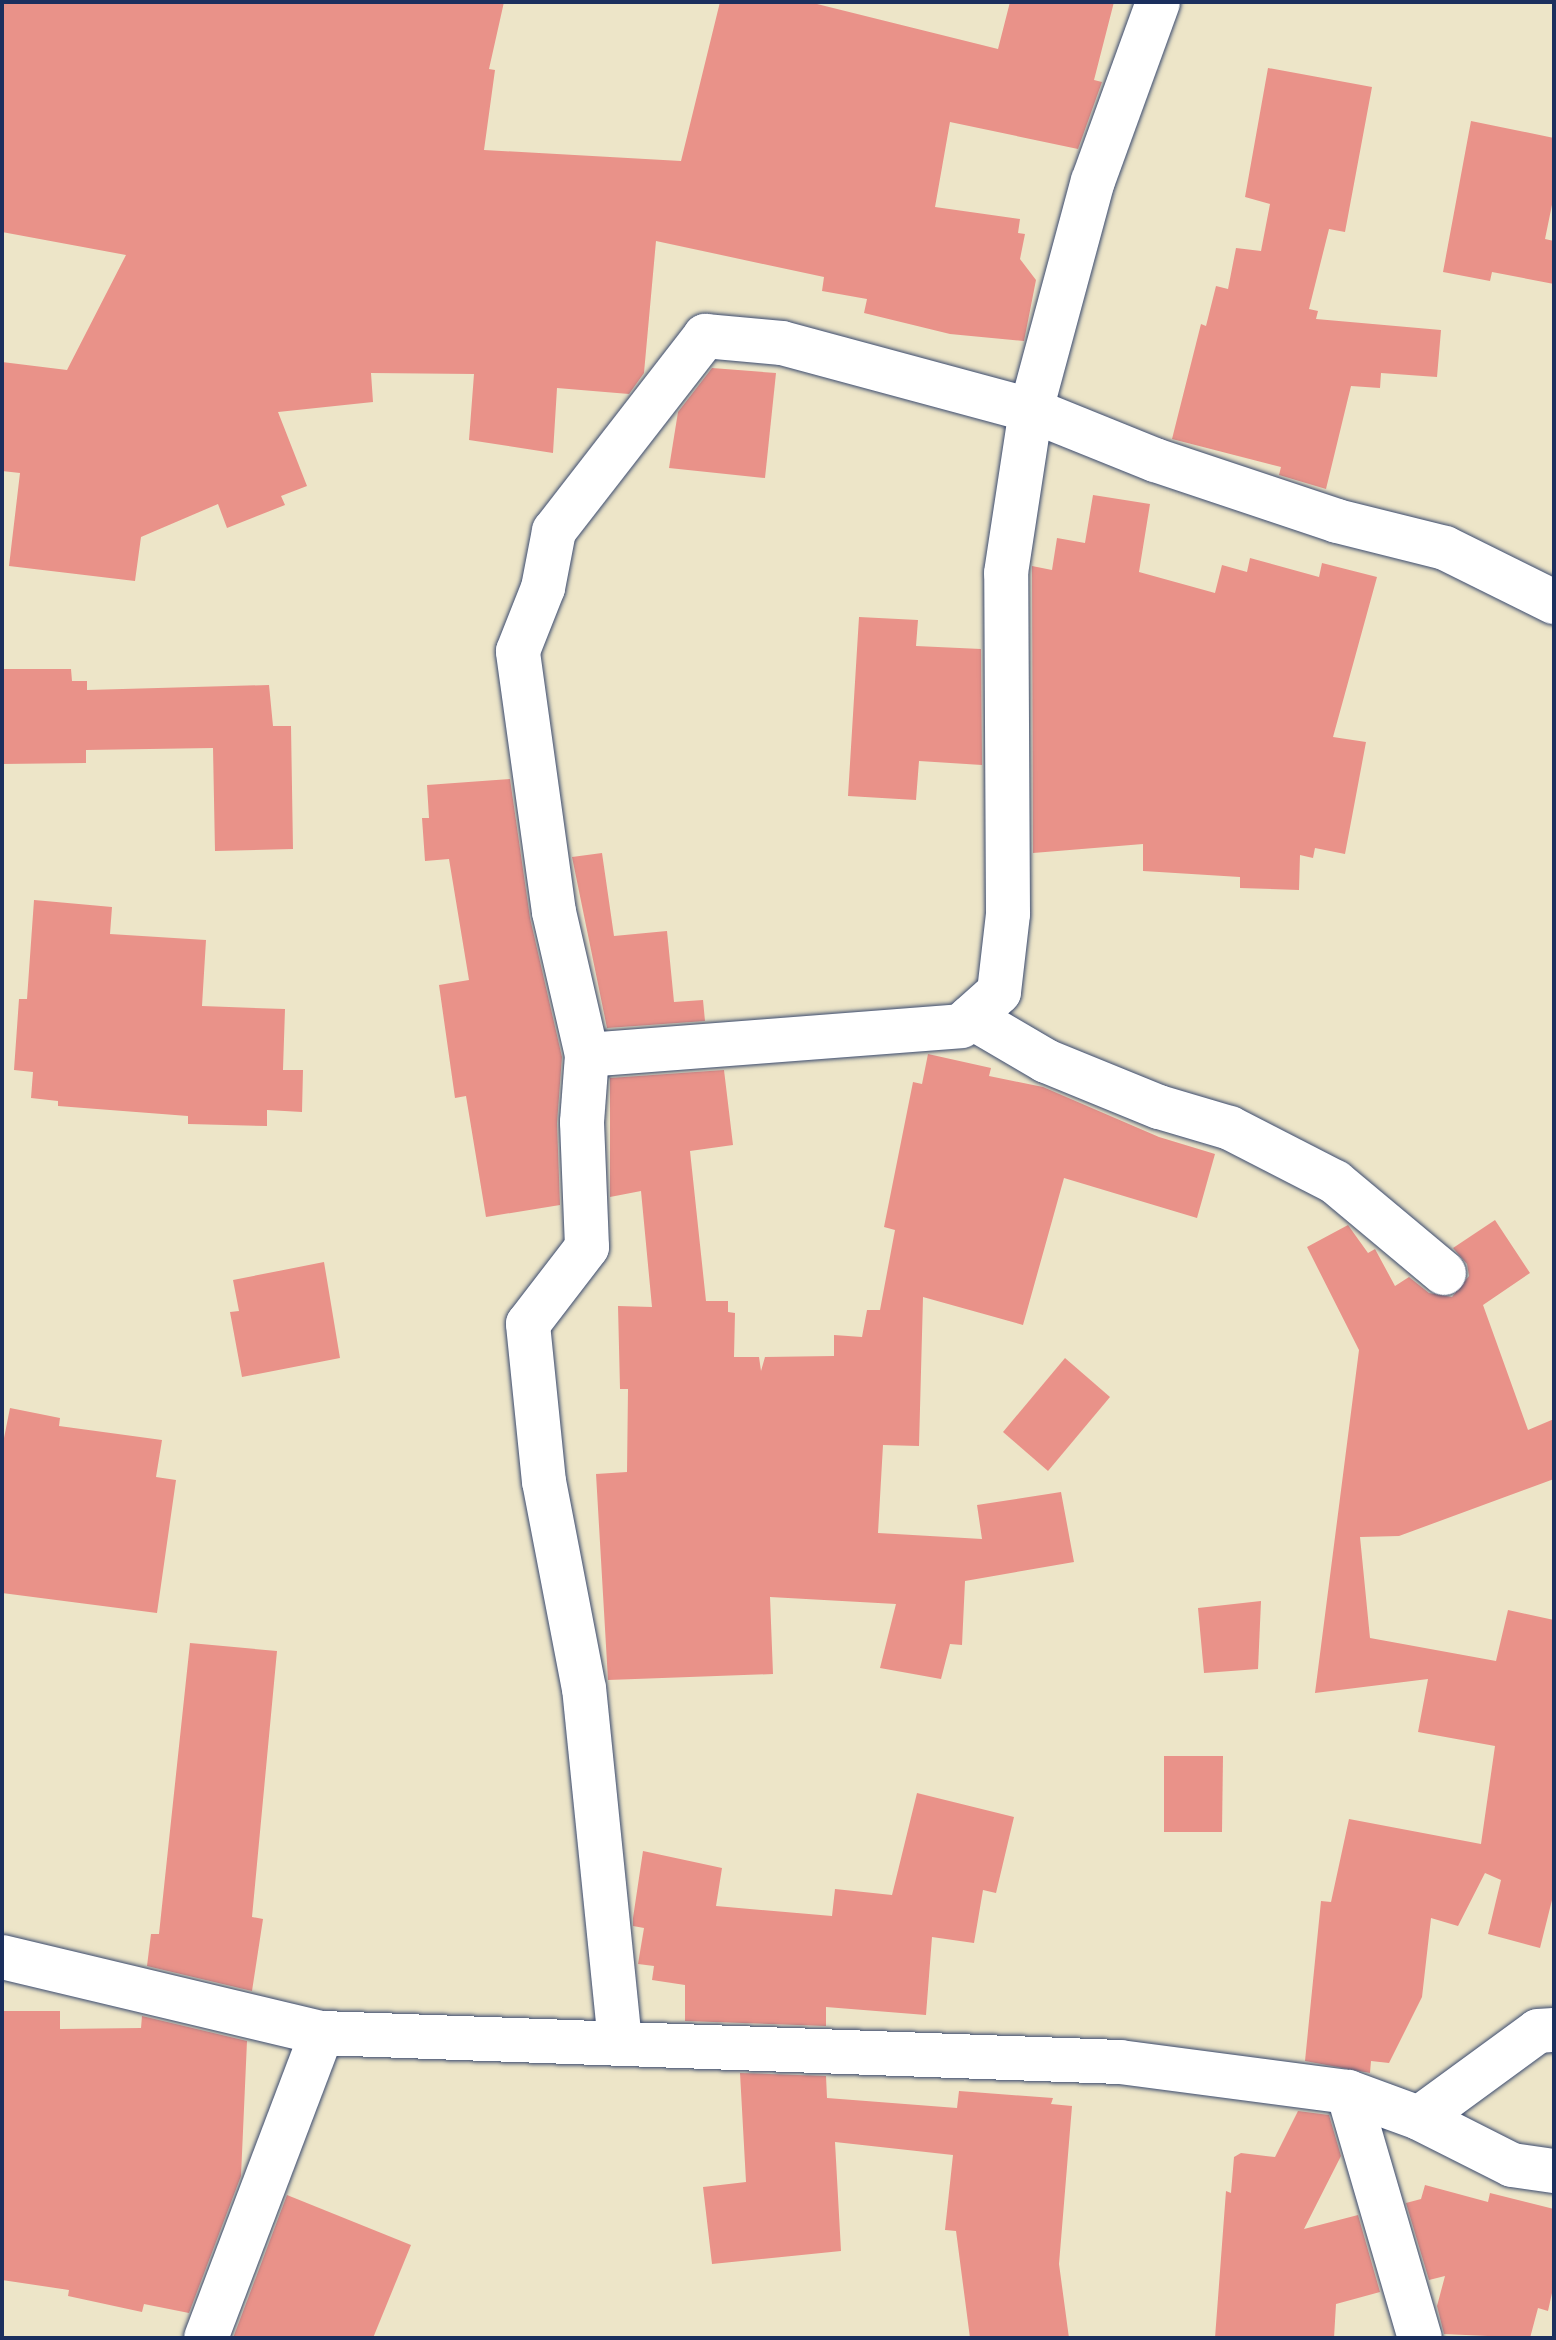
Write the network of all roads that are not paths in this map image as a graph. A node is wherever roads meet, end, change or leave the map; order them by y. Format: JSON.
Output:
{"nodes":[{"id":1,"x":1158,"y":2,"type":"edge"},
{"id":2,"x":1031,"y":410,"type":"junction"},
{"id":3,"x":1554,"y":602,"type":"edge"},
{"id":4,"x":971,"y":1017,"type":"junction"},
{"id":5,"x":587,"y":1055,"type":"junction"},
{"id":6,"x":1444,"y":1273,"type":"dead end"},
{"id":7,"x":2,"y":1957,"type":"edge"},
{"id":8,"x":1554,"y":2030,"type":"edge"},
{"id":9,"x":322,"y":2033,"type":"junction"},
{"id":10,"x":620,"y":2042,"type":"junction"},
{"id":11,"x":1348,"y":2092,"type":"junction"},
{"id":12,"x":1419,"y":2118,"type":"junction"},
{"id":13,"x":1554,"y":2171,"type":"edge"},
{"id":14,"x":206,"y":2338,"type":"edge"},
{"id":15,"x":1420,"y":2338,"type":"edge"}],
"edges":[{"from":1,"to":2,"type":"street"},
{"from":2,"to":3,"type":"street"},
{"from":2,"to":4,"type":"street"},
{"from":2,"to":5,"type":"street"},
{"from":4,"to":5,"type":"street"},
{"from":4,"to":6,"type":"street"},
{"from":5,"to":10,"type":"street"},
{"from":7,"to":9,"type":"street"},
{"from":8,"to":12,"type":"street"},
{"from":9,"to":10,"type":"street"},
{"from":9,"to":14,"type":"street"},
{"from":10,"to":11,"type":"street"},
{"from":11,"to":12,"type":"street"},
{"from":11,"to":15,"type":"street"},
{"from":12,"to":13,"type":"street"}]}
